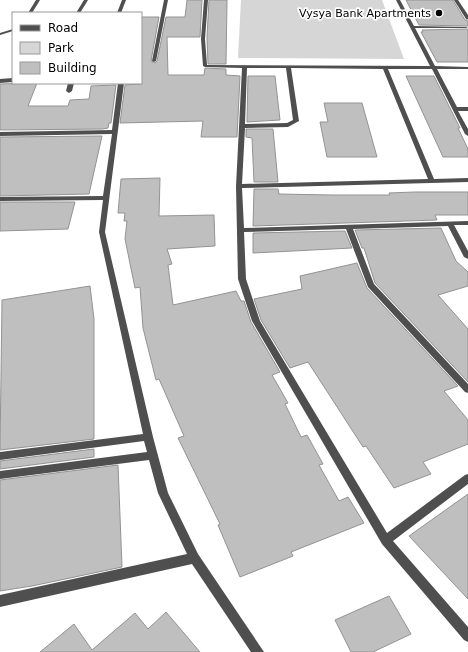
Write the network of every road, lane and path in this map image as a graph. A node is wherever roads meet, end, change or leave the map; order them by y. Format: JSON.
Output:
{"nodes":[{"id":1,"x":38,"y":0,"type":"edge"},
{"id":2,"x":86,"y":0,"type":"edge"},
{"id":3,"x":124,"y":0,"type":"edge"},
{"id":4,"x":166,"y":0,"type":"edge"},
{"id":5,"x":206,"y":0,"type":"edge"},
{"id":6,"x":398,"y":0,"type":"edge"},
{"id":7,"x":456,"y":0,"type":"edge"},
{"id":8,"x":31,"y":12,"type":"edge"},
{"id":9,"x":79,"y":12,"type":"edge"},
{"id":10,"x":119,"y":12,"type":"edge"},
{"id":11,"x":468,"y":18,"type":"edge"},
{"id":12,"x":412,"y":27,"type":"junction"},
{"id":13,"x":466,"y":27,"type":"dead end"},
{"id":14,"x":12,"y":30,"type":"edge"},
{"id":15,"x":0,"y":34,"type":"edge"},
{"id":16,"x":154,"y":61,"type":"dead end"},
{"id":17,"x":245,"y":66,"type":"junction"},
{"id":18,"x":288,"y":67,"type":"junction"},
{"id":19,"x":385,"y":67,"type":"junction"},
{"id":20,"x":433,"y":68,"type":"junction"},
{"id":21,"x":468,"y":68,"type":"edge"},
{"id":22,"x":12,"y":80,"type":"edge"},
{"id":23,"x":0,"y":81,"type":"edge"},
{"id":24,"x":71,"y":84,"type":"edge"},
{"id":25,"x":121,"y":84,"type":"edge"},
{"id":26,"x":69,"y":91,"type":"dead end"},
{"id":27,"x":454,"y":109,"type":"junction"},
{"id":28,"x":468,"y":109,"type":"edge"},
{"id":29,"x":242,"y":126,"type":"junction"},
{"id":30,"x":114,"y":132,"type":"junction"},
{"id":31,"x":468,"y":132,"type":"edge"},
{"id":32,"x":0,"y":134,"type":"edge"},
{"id":33,"x":468,"y":180,"type":"edge"},
{"id":34,"x":432,"y":181,"type":"junction"},
{"id":35,"x":239,"y":186,"type":"junction"},
{"id":36,"x":106,"y":198,"type":"junction"},
{"id":37,"x":0,"y":199,"type":"edge"},
{"id":38,"x":468,"y":223,"type":"edge"},
{"id":39,"x":450,"y":224,"type":"junction"},
{"id":40,"x":349,"y":227,"type":"junction"},
{"id":41,"x":242,"y":230,"type":"junction"},
{"id":42,"x":468,"y":257,"type":"edge"},
{"id":43,"x":468,"y":390,"type":"edge"},
{"id":44,"x":148,"y":437,"type":"junction"},
{"id":45,"x":153,"y":455,"type":"junction"},
{"id":46,"x":0,"y":456,"type":"edge"},
{"id":47,"x":0,"y":475,"type":"edge"},
{"id":48,"x":468,"y":478,"type":"edge"},
{"id":49,"x":386,"y":540,"type":"junction"},
{"id":50,"x":194,"y":558,"type":"junction"},
{"id":51,"x":0,"y":601,"type":"edge"},
{"id":52,"x":468,"y":636,"type":"edge"},
{"id":53,"x":258,"y":652,"type":"edge"}],
"edges":[{"from":1,"to":8,"type":"street"},
{"from":2,"to":9,"type":"street"},
{"from":3,"to":10,"type":"street"},
{"from":4,"to":16,"type":"street"},
{"from":5,"to":17,"type":"street"},
{"from":6,"to":12,"type":"street"},
{"from":7,"to":11,"type":"street"},
{"from":12,"to":13,"type":"street"},
{"from":12,"to":20,"type":"street"},
{"from":14,"to":15,"type":"street"},
{"from":17,"to":18,"type":"street"},
{"from":17,"to":29,"type":"street"},
{"from":18,"to":19,"type":"street"},
{"from":18,"to":29,"type":"street"},
{"from":19,"to":20,"type":"street"},
{"from":19,"to":34,"type":"street"},
{"from":20,"to":21,"type":"street"},
{"from":20,"to":27,"type":"street"},
{"from":22,"to":23,"type":"street"},
{"from":24,"to":26,"type":"street"},
{"from":25,"to":30,"type":"street"},
{"from":27,"to":28,"type":"street"},
{"from":27,"to":31,"type":"street"},
{"from":29,"to":35,"type":"street"},
{"from":30,"to":32,"type":"street"},
{"from":30,"to":36,"type":"street"},
{"from":33,"to":34,"type":"street"},
{"from":34,"to":35,"type":"street"},
{"from":35,"to":41,"type":"street"},
{"from":36,"to":37,"type":"street"},
{"from":36,"to":44,"type":"street"},
{"from":38,"to":39,"type":"street"},
{"from":39,"to":40,"type":"street"},
{"from":39,"to":42,"type":"street"},
{"from":40,"to":41,"type":"street"},
{"from":40,"to":43,"type":"street"},
{"from":41,"to":49,"type":"street"},
{"from":44,"to":45,"type":"street"},
{"from":44,"to":46,"type":"street"},
{"from":45,"to":47,"type":"street"},
{"from":45,"to":50,"type":"street"},
{"from":48,"to":49,"type":"street"},
{"from":49,"to":52,"type":"street"},
{"from":50,"to":51,"type":"street"},
{"from":50,"to":53,"type":"street"}]}
